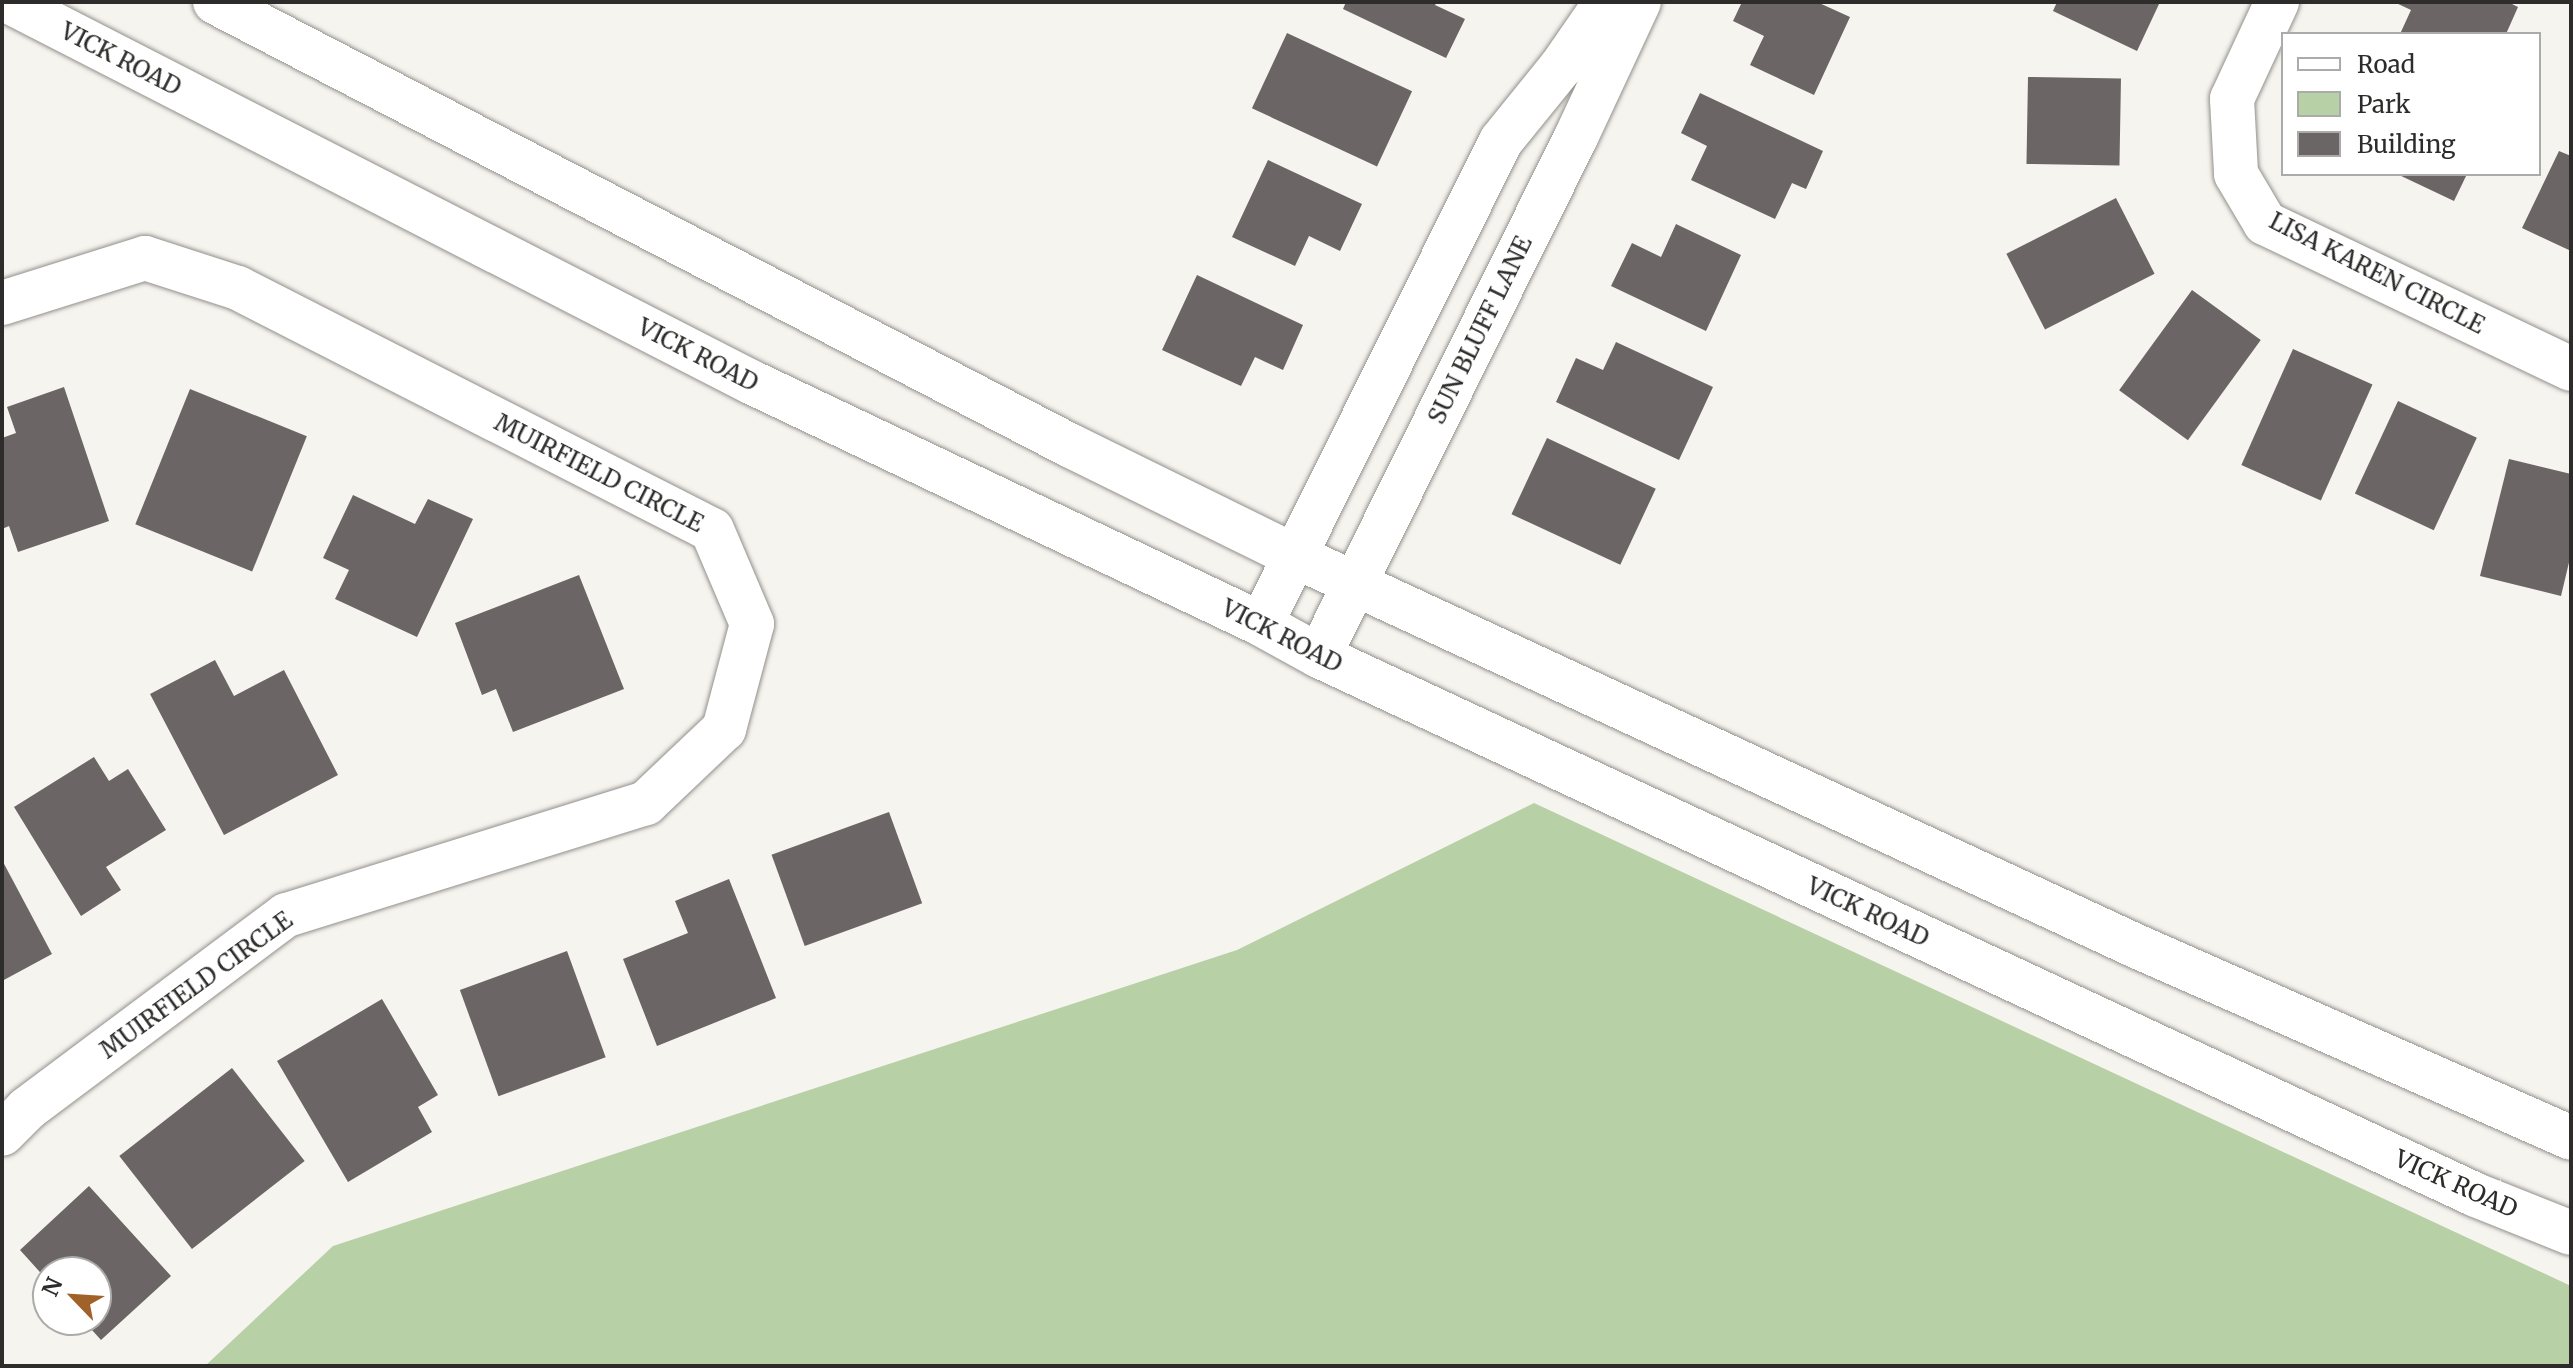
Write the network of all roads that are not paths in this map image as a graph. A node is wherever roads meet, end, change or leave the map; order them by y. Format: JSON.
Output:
{"nodes":[{"id":1,"x":10,"y":2,"type":"edge"},
{"id":2,"x":215,"y":2,"type":"edge"},
{"id":3,"x":1606,"y":2,"type":"edge"},
{"id":4,"x":1639,"y":2,"type":"edge"},
{"id":5,"x":2277,"y":2,"type":"edge"},
{"id":6,"x":2,"y":303,"type":"edge"},
{"id":7,"x":2571,"y":369,"type":"edge"},
{"id":8,"x":1295,"y":556,"type":"junction"},
{"id":9,"x":1355,"y":584,"type":"junction"},
{"id":10,"x":1261,"y":624,"type":"junction"},
{"id":11,"x":1319,"y":656,"type":"junction"},
{"id":12,"x":2,"y":1134,"type":"edge"},
{"id":13,"x":2571,"y":1138,"type":"edge"},
{"id":14,"x":2571,"y":1233,"type":"edge"}],
"edges":[{"from":1,"to":10,"type":"street","name":"VICK ROAD"},
{"from":2,"to":8,"type":"street"},
{"from":3,"to":8,"type":"street"},
{"from":4,"to":9,"type":"street","name":"SUN BLUFF LANE"},
{"from":5,"to":7,"type":"street","name":"LISA KAREN CIRCLE"},
{"from":6,"to":12,"type":"street","name":"MUIRFIELD CIRCLE"},
{"from":8,"to":9,"type":"street"},
{"from":8,"to":10,"type":"street"},
{"from":9,"to":11,"type":"street","name":"SUN BLUFF LANE"},
{"from":9,"to":13,"type":"street"},
{"from":10,"to":11,"type":"street","name":"VICK ROAD"},
{"from":11,"to":14,"type":"street","name":"VICK ROAD"}]}
